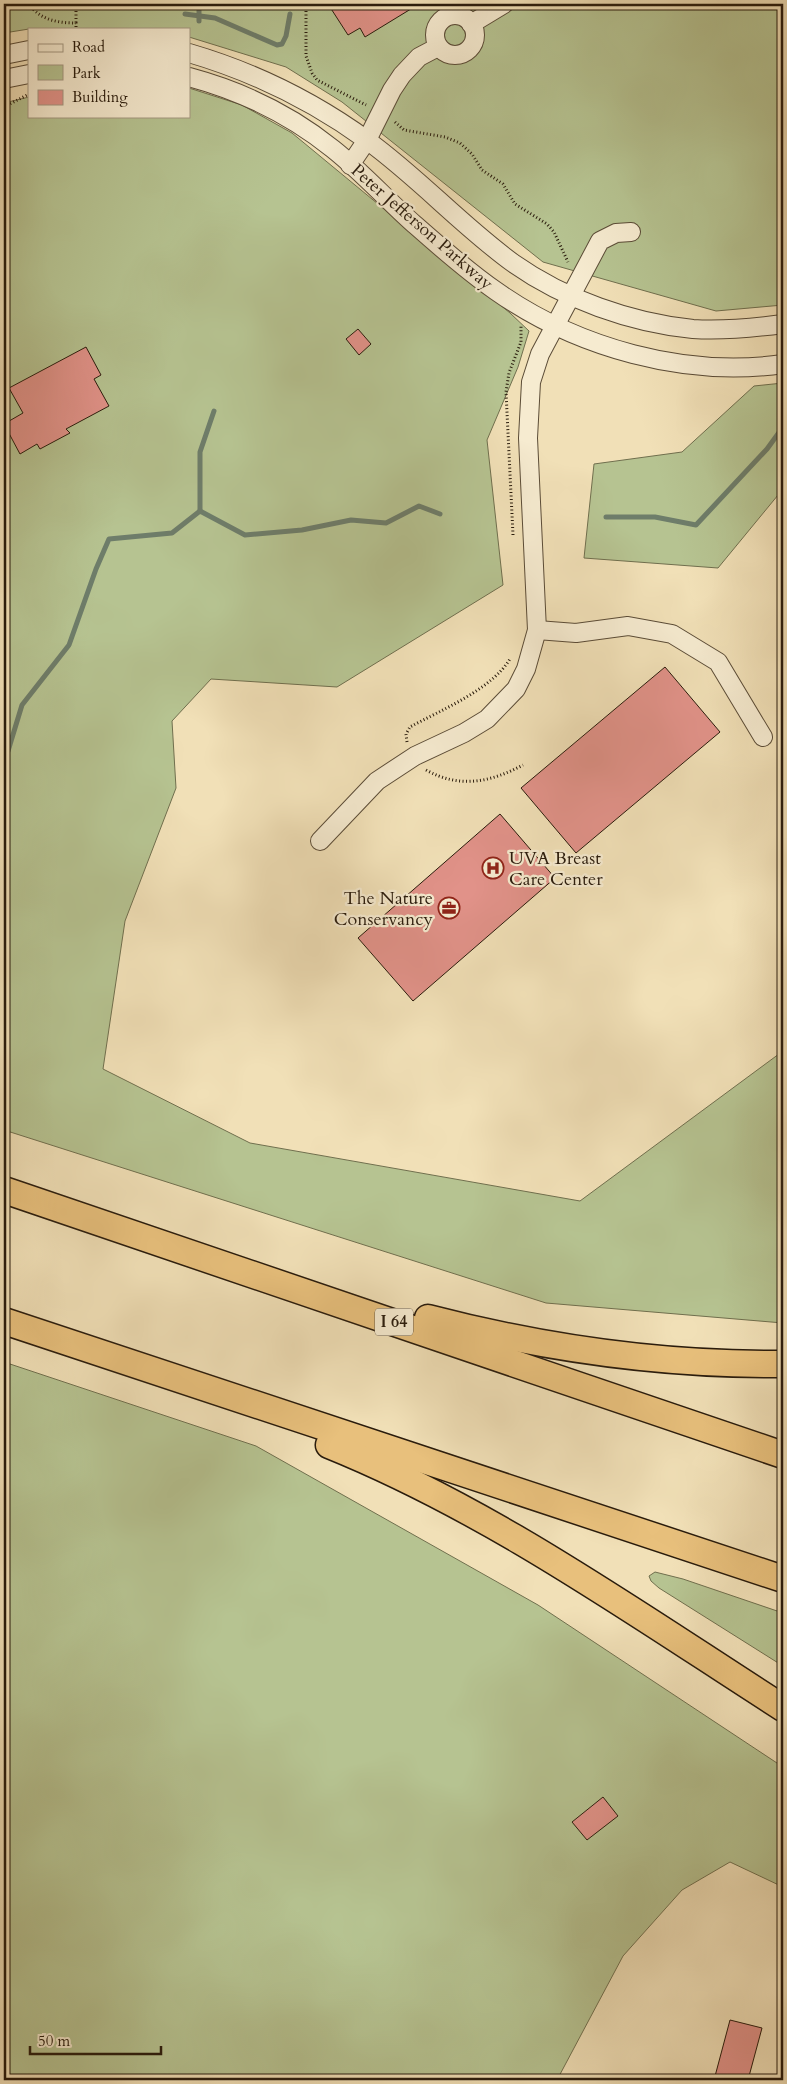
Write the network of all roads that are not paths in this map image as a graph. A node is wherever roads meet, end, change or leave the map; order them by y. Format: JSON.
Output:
{"nodes":[{"id":1,"x":504,"y":4,"type":"edge"},
{"id":2,"x":471,"y":24,"type":"junction"},
{"id":3,"x":438,"y":46,"type":"junction"},
{"id":4,"x":28,"y":50,"type":"edge"},
{"id":5,"x":190,"y":53,"type":"edge"},
{"id":6,"x":4,"y":55,"type":"edge"},
{"id":7,"x":28,"y":74,"type":"edge"},
{"id":8,"x":190,"y":77,"type":"edge"},
{"id":9,"x":4,"y":79,"type":"edge"},
{"id":10,"x":367,"y":140,"type":"junction"},
{"id":11,"x":350,"y":165,"type":"junction"},
{"id":12,"x":631,"y":232,"type":"dead end"},
{"id":13,"x":571,"y":295,"type":"junction"},
{"id":14,"x":783,"y":324,"type":"edge"},
{"id":15,"x":555,"y":326,"type":"junction"},
{"id":16,"x":783,"y":364,"type":"edge"},
{"id":17,"x":537,"y":630,"type":"junction"},
{"id":18,"x":763,"y":737,"type":"dead end"},
{"id":19,"x":320,"y":841,"type":"dead end"},
{"id":20,"x":4,"y":1190,"type":"edge"},
{"id":21,"x":247,"y":1272,"type":"junction"},
{"id":22,"x":4,"y":1321,"type":"edge"},
{"id":23,"x":80,"y":1346,"type":"junction"},
{"id":24,"x":783,"y":1364,"type":"edge"},
{"id":25,"x":783,"y":1455,"type":"edge"},
{"id":26,"x":783,"y":1579,"type":"edge"},
{"id":27,"x":783,"y":1708,"type":"edge"}],
"edges":[{"from":1,"to":2,"type":"street"},
{"from":2,"to":3,"type":"street"},
{"from":2,"to":3,"type":"street"},
{"from":3,"to":10,"type":"street"},
{"from":4,"to":6,"type":"street"},
{"from":5,"to":10,"type":"street","name":"Peter Jefferson Parkway"},
{"from":7,"to":9,"type":"street"},
{"from":8,"to":11,"type":"street","name":"Peter Jefferson Parkway"},
{"from":10,"to":11,"type":"street"},
{"from":10,"to":13,"type":"street","name":"Peter Jefferson Parkway"},
{"from":11,"to":15,"type":"street","name":"Peter Jefferson Parkway"},
{"from":12,"to":13,"type":"street"},
{"from":13,"to":14,"type":"street","name":"Peter Jefferson Parkway"},
{"from":13,"to":15,"type":"street"},
{"from":15,"to":16,"type":"street","name":"Peter Jefferson Parkway"},
{"from":15,"to":17,"type":"street"},
{"from":17,"to":18,"type":"street"},
{"from":17,"to":19,"type":"street"},
{"from":20,"to":21,"type":"highway","number":"I 64"},
{"from":21,"to":24,"type":"highway"},
{"from":21,"to":25,"type":"highway","number":"I 64"},
{"from":22,"to":23,"type":"highway"},
{"from":23,"to":26,"type":"highway"},
{"from":23,"to":27,"type":"highway"}]}
